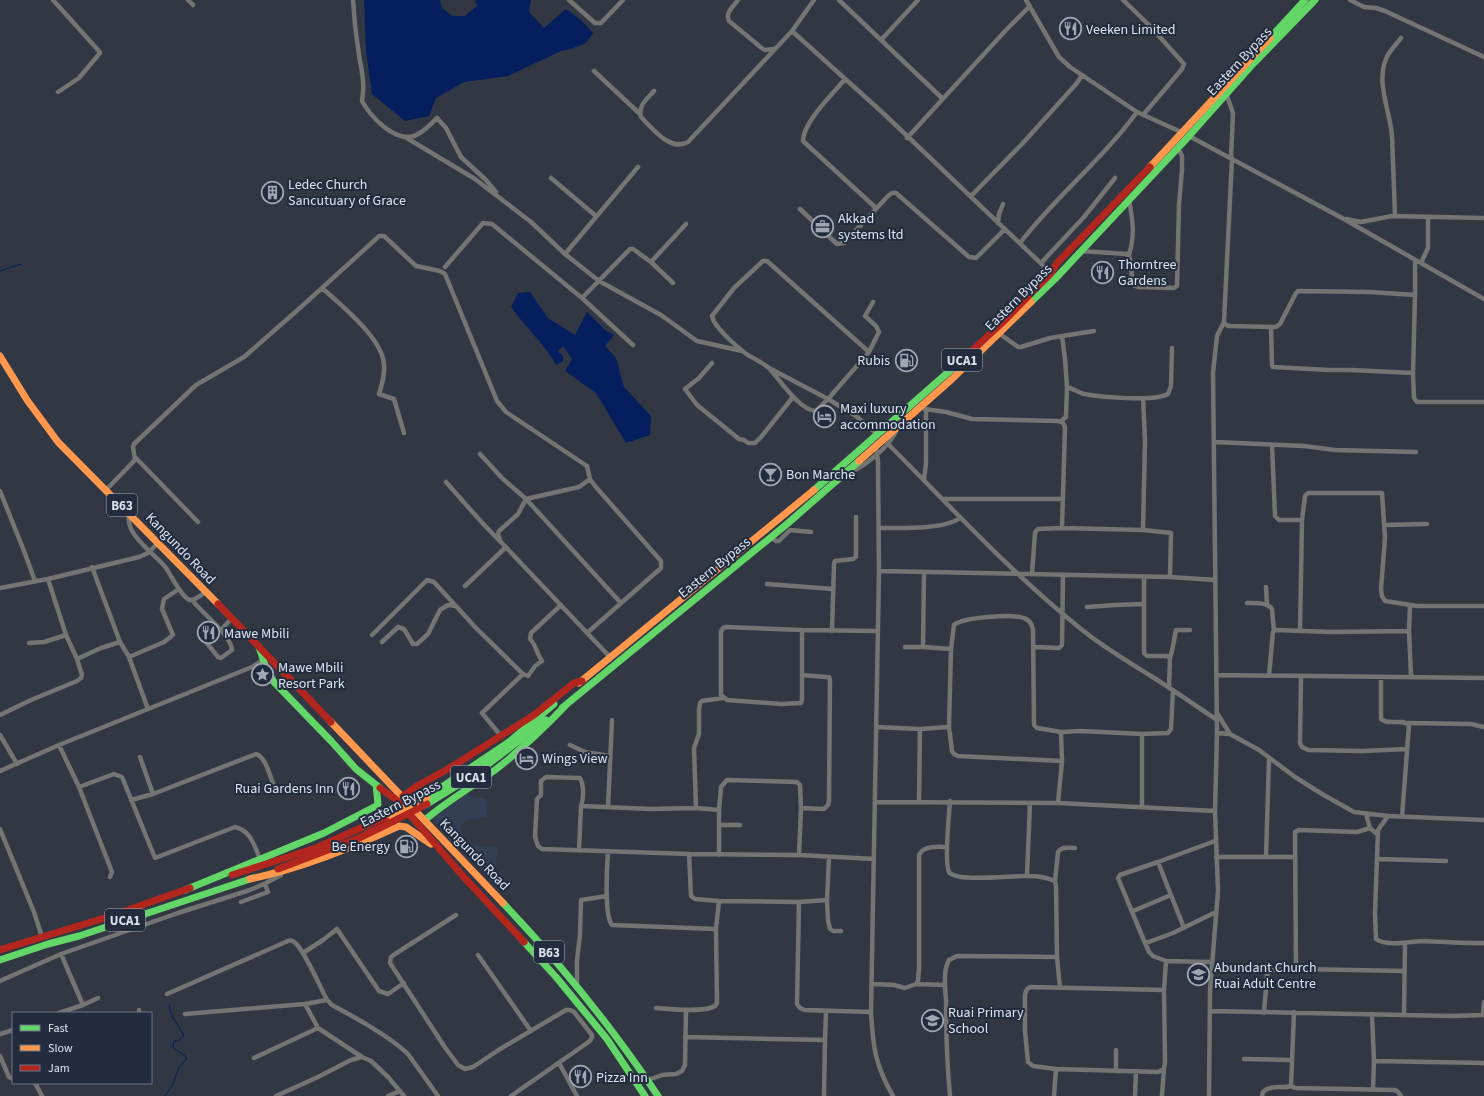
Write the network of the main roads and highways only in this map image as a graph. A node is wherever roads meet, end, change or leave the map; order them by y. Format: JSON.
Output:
{"nodes":[{"id":1,"x":1305,"y":0,"type":"edge"},
{"id":2,"x":1315,"y":0,"type":"edge"},
{"id":3,"x":0,"y":356,"type":"edge"},
{"id":4,"x":745,"y":546,"type":"junction"},
{"id":5,"x":751,"y":553,"type":"junction"},
{"id":6,"x":257,"y":644,"type":"junction"},
{"id":7,"x":582,"y":681,"type":"junction"},
{"id":8,"x":566,"y":705,"type":"junction"},
{"id":9,"x":340,"y":732,"type":"junction"},
{"id":10,"x":332,"y":742,"type":"junction"},
{"id":11,"x":511,"y":744,"type":"junction"},
{"id":12,"x":376,"y":784,"type":"junction"},
{"id":13,"x":403,"y":796,"type":"junction"},
{"id":14,"x":425,"y":820,"type":"junction"},
{"id":15,"x":442,"y":851,"type":"junction"},
{"id":16,"x":250,"y":879,"type":"junction"},
{"id":17,"x":185,"y":890,"type":"junction"},
{"id":18,"x":28,"y":942,"type":"junction"},
{"id":19,"x":0,"y":950,"type":"edge"},
{"id":20,"x":32,"y":950,"type":"junction"},
{"id":21,"x":0,"y":960,"type":"edge"},
{"id":22,"x":563,"y":969,"type":"junction"},
{"id":23,"x":556,"y":977,"type":"junction"},
{"id":24,"x":598,"y":1012,"type":"junction"},
{"id":25,"x":590,"y":1018,"type":"junction"},
{"id":26,"x":614,"y":1033,"type":"junction"},
{"id":27,"x":606,"y":1038,"type":"junction"},
{"id":28,"x":645,"y":1096,"type":"edge"},
{"id":29,"x":658,"y":1096,"type":"edge"}],
"edges":[{"from":1,"to":4,"type":"main road","name":"Eastern Bypass","number":"UCA1"},
{"from":2,"to":5,"type":"main road","name":"Eastern Bypass","number":"UCA1"},
{"from":3,"to":6,"type":"main road","name":"Kangundo Road","number":"B63"},
{"from":4,"to":5,"type":"main road"},
{"from":4,"to":7,"type":"main road","name":"Eastern Bypass","number":"UCA1"},
{"from":5,"to":8,"type":"main road","name":"Eastern Bypass","number":"UCA1"},
{"from":6,"to":9,"type":"main road","name":"Kangundo Road","number":"B63"},
{"from":6,"to":10,"type":"main road","name":"Kangundo Road","number":"B63"},
{"from":7,"to":11,"type":"main road","name":"Eastern Bypass","number":"UCA1"},
{"from":7,"to":13,"type":"main road"},
{"from":8,"to":11,"type":"main road","name":"Eastern Bypass","number":"UCA1"},
{"from":8,"to":14,"type":"main road"},
{"from":9,"to":10,"type":"main road"},
{"from":9,"to":13,"type":"main road","name":"Kangundo Road","number":"B63"},
{"from":10,"to":12,"type":"main road","name":"Kangundo Road","number":"B63"},
{"from":11,"to":16,"type":"main road","name":"Eastern Bypass","number":"UCA1","bridge":true},
{"from":11,"to":17,"type":"main road","name":"Eastern Bypass","number":"UCA1","bridge":true},
{"from":12,"to":15,"type":"main road","name":"Kangundo Road","number":"B63"},
{"from":12,"to":17,"type":"main road"},
{"from":13,"to":14,"type":"main road","name":"Kangundo Road","number":"B63"},
{"from":14,"to":22,"type":"main road","name":"Kangundo Road","number":"B63"},
{"from":15,"to":16,"type":"main road"},
{"from":15,"to":23,"type":"main road","name":"Kangundo Road","number":"B63"},
{"from":16,"to":20,"type":"main road","name":"Eastern Bypass","number":"UCA1"},
{"from":17,"to":18,"type":"main road","name":"Eastern Bypass","number":"UCA1"},
{"from":18,"to":19,"type":"main road","name":"Eastern Bypass","number":"UCA1"},
{"from":18,"to":20,"type":"main road"},
{"from":20,"to":21,"type":"main road","name":"Eastern Bypass","number":"UCA1"},
{"from":22,"to":23,"type":"main road"},
{"from":22,"to":24,"type":"main road","name":"Kangundo Road","number":"B63"},
{"from":23,"to":25,"type":"main road","name":"Kangundo Road","number":"B63"},
{"from":24,"to":25,"type":"main road"},
{"from":24,"to":26,"type":"main road","name":"Kangundo Road","number":"B63"},
{"from":25,"to":27,"type":"main road","name":"Kangundo Road","number":"B63"},
{"from":26,"to":27,"type":"main road"},
{"from":26,"to":29,"type":"main road","name":"Kangundo Road","number":"B63"},
{"from":27,"to":28,"type":"main road","name":"Kangundo Road","number":"B63"}]}
